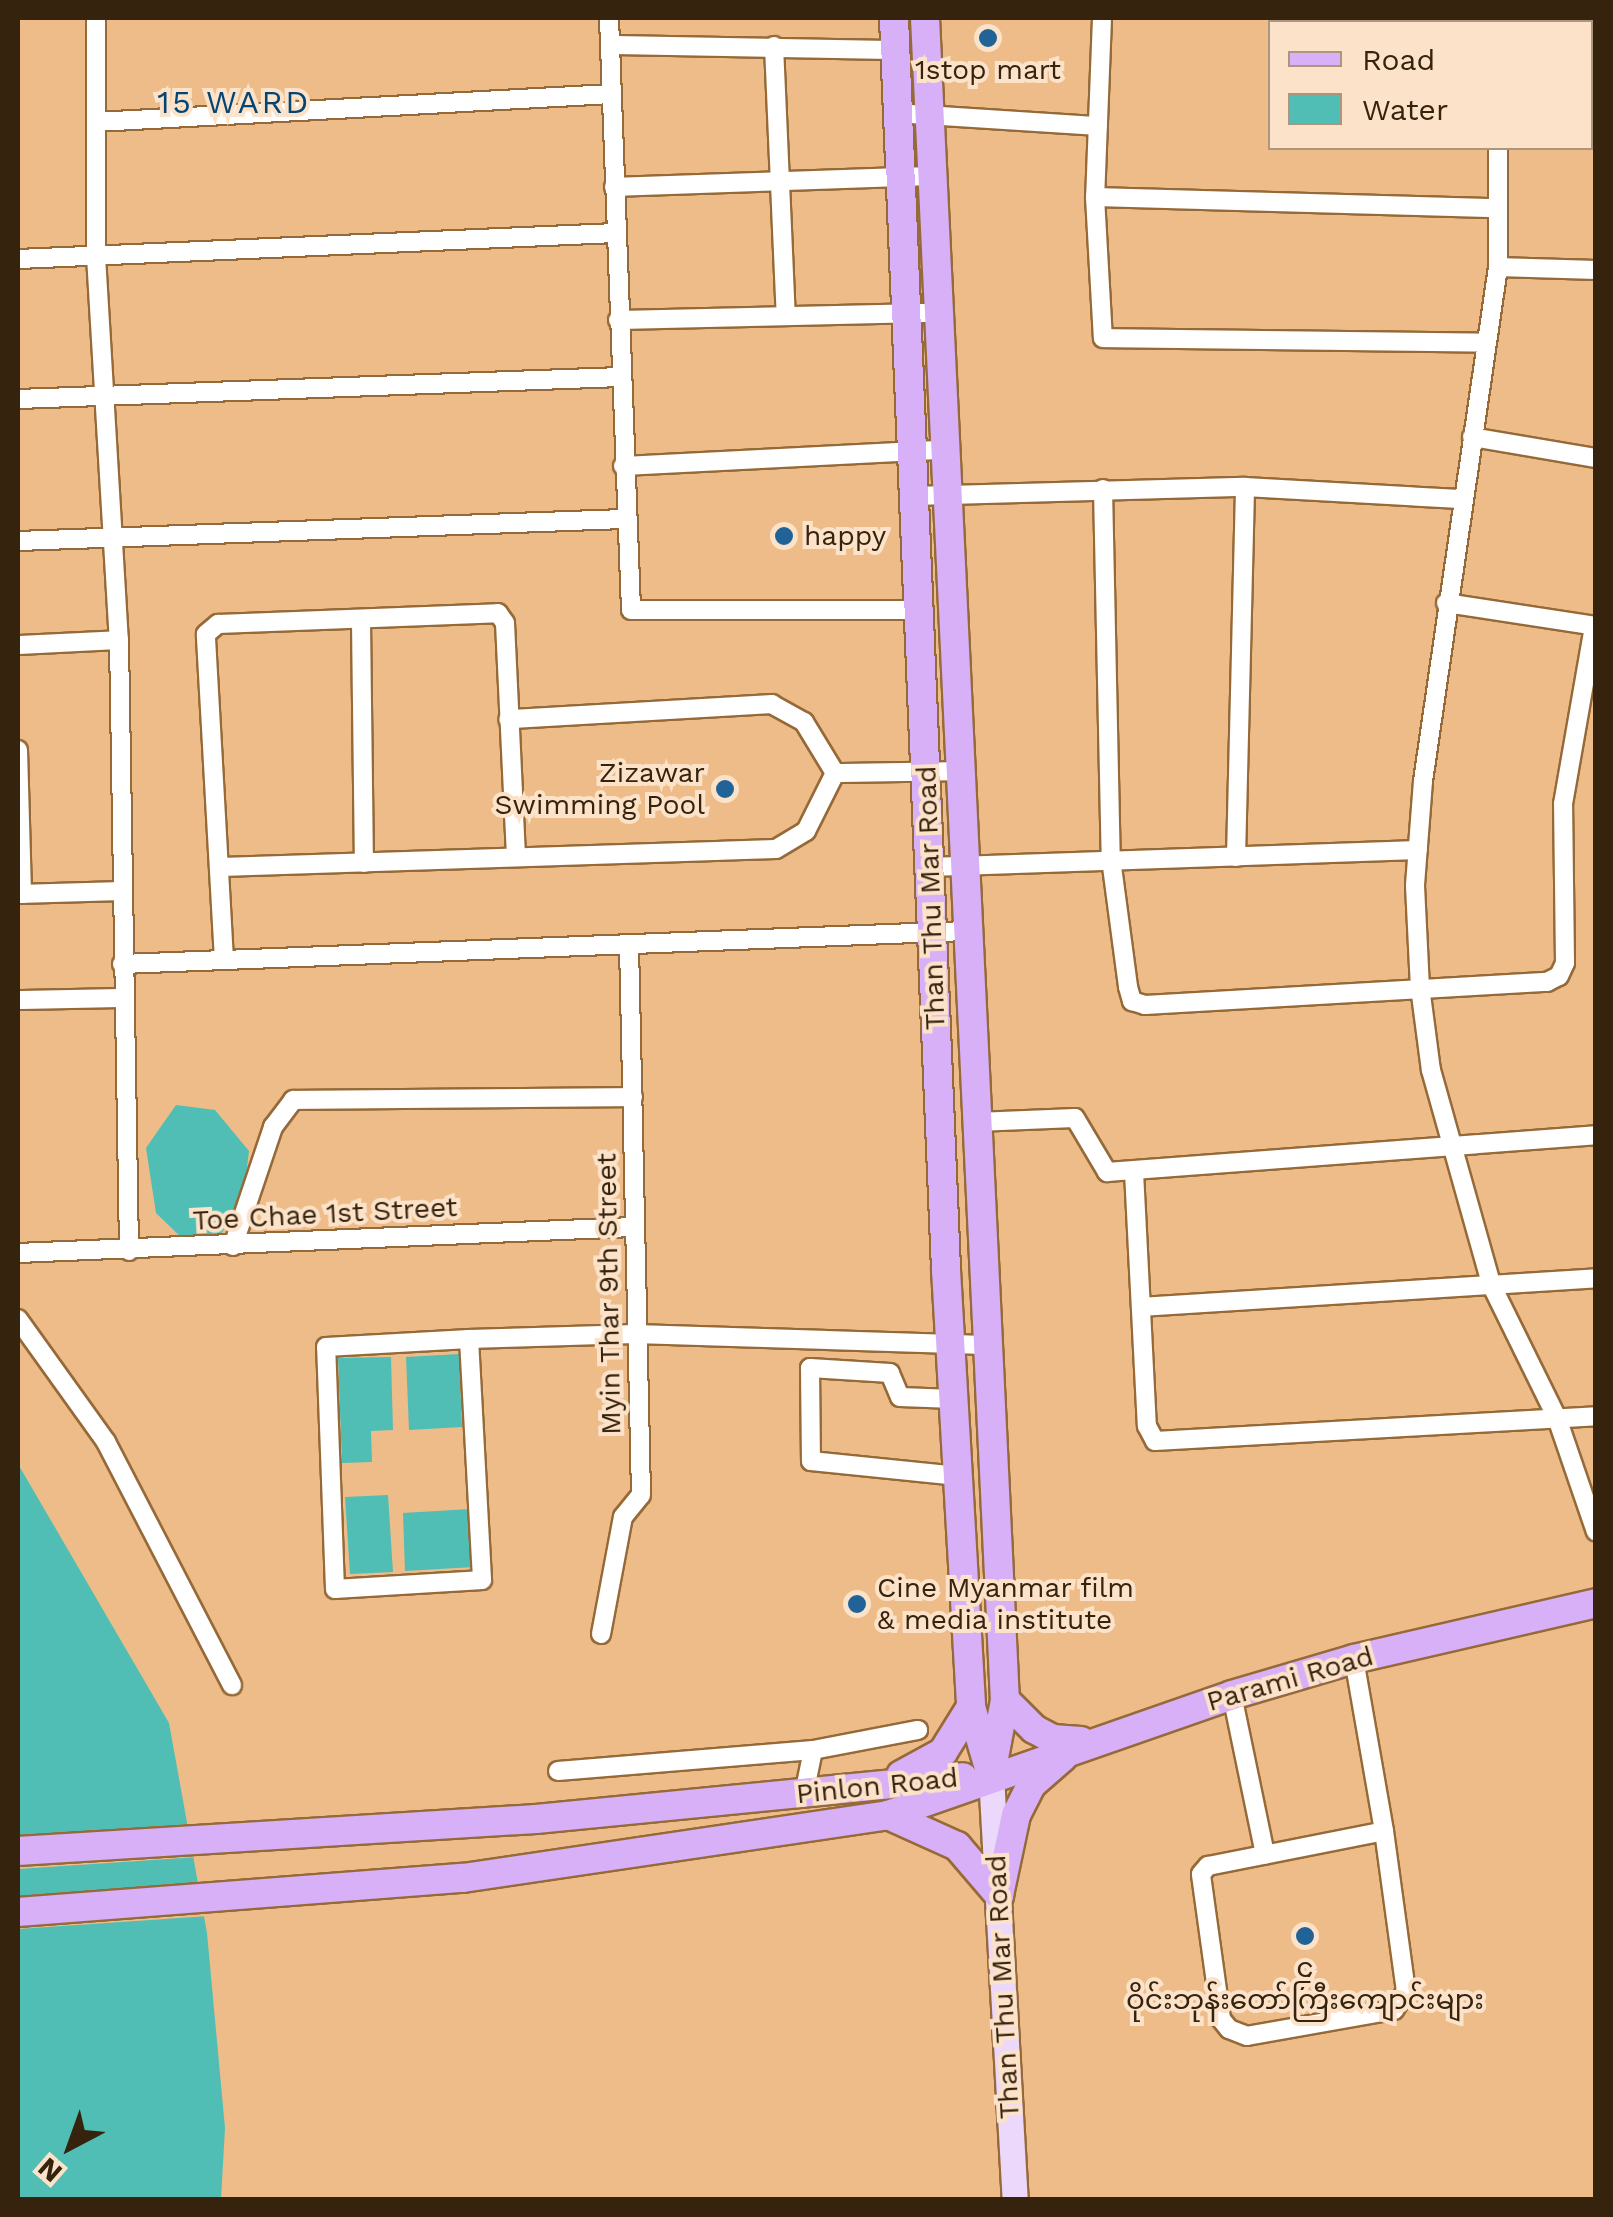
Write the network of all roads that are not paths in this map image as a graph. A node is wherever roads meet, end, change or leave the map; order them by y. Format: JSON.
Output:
{"nodes":[{"id":1,"x":96,"y":18,"type":"edge"},
{"id":2,"x":609,"y":18,"type":"edge"},
{"id":3,"x":894,"y":18,"type":"edge"},
{"id":4,"x":926,"y":18,"type":"edge"},
{"id":5,"x":1102,"y":18,"type":"edge"},
{"id":6,"x":610,"y":44,"type":"junction"},
{"id":7,"x":774,"y":46,"type":"junction"},
{"id":8,"x":895,"y":50,"type":"junction"},
{"id":9,"x":611,"y":94,"type":"junction"},
{"id":10,"x":896,"y":113,"type":"junction"},
{"id":11,"x":928,"y":115,"type":"junction"},
{"id":12,"x":96,"y":122,"type":"junction"},
{"id":13,"x":1098,"y":126,"type":"junction"},
{"id":14,"x":1498,"y":150,"type":"edge"},
{"id":15,"x":930,"y":176,"type":"junction"},
{"id":16,"x":898,"y":177,"type":"junction"},
{"id":17,"x":780,"y":178,"type":"junction"},
{"id":18,"x":614,"y":188,"type":"junction"},
{"id":19,"x":1095,"y":197,"type":"junction"},
{"id":20,"x":1497,"y":208,"type":"junction"},
{"id":21,"x":616,"y":233,"type":"junction"},
{"id":22,"x":96,"y":256,"type":"junction"},
{"id":23,"x":18,"y":259,"type":"edge"},
{"id":24,"x":1498,"y":267,"type":"junction"},
{"id":25,"x":1596,"y":270,"type":"edge"},
{"id":26,"x":904,"y":314,"type":"junction"},
{"id":27,"x":936,"y":314,"type":"junction"},
{"id":28,"x":786,"y":316,"type":"junction"},
{"id":29,"x":618,"y":320,"type":"junction"},
{"id":30,"x":1485,"y":343,"type":"junction"},
{"id":31,"x":620,"y":377,"type":"junction"},
{"id":32,"x":104,"y":396,"type":"junction"},
{"id":33,"x":18,"y":399,"type":"edge"},
{"id":34,"x":1472,"y":438,"type":"junction"},
{"id":35,"x":942,"y":450,"type":"junction"},
{"id":36,"x":910,"y":452,"type":"junction"},
{"id":37,"x":1596,"y":458,"type":"edge"},
{"id":38,"x":623,"y":466,"type":"junction"},
{"id":39,"x":1244,"y":487,"type":"junction"},
{"id":40,"x":1103,"y":489,"type":"junction"},
{"id":41,"x":945,"y":494,"type":"junction"},
{"id":42,"x":912,"y":496,"type":"junction"},
{"id":43,"x":1460,"y":499,"type":"junction"},
{"id":44,"x":625,"y":519,"type":"junction"},
{"id":45,"x":110,"y":537,"type":"junction"},
{"id":46,"x":18,"y":541,"type":"edge"},
{"id":47,"x":1446,"y":603,"type":"junction"},
{"id":48,"x":918,"y":610,"type":"junction"},
{"id":49,"x":361,"y":622,"type":"junction"},
{"id":50,"x":1595,"y":626,"type":"edge"},
{"id":51,"x":119,"y":640,"type":"junction"},
{"id":52,"x":18,"y":645,"type":"edge"},
{"id":53,"x":508,"y":719,"type":"junction"},
{"id":54,"x":18,"y":750,"type":"edge"},
{"id":55,"x":958,"y":771,"type":"junction"},
{"id":56,"x":926,"y":772,"type":"junction"},
{"id":57,"x":835,"y":773,"type":"junction"},
{"id":58,"x":1418,"y":850,"type":"junction"},
{"id":59,"x":516,"y":854,"type":"junction"},
{"id":60,"x":1236,"y":856,"type":"junction"},
{"id":61,"x":1111,"y":860,"type":"junction"},
{"id":62,"x":364,"y":863,"type":"junction"},
{"id":63,"x":963,"y":866,"type":"junction"},
{"id":64,"x":221,"y":867,"type":"junction"},
{"id":65,"x":930,"y":867,"type":"junction"},
{"id":66,"x":122,"y":891,"type":"junction"},
{"id":67,"x":20,"y":894,"type":"edge"},
{"id":68,"x":966,"y":931,"type":"junction"},
{"id":69,"x":932,"y":932,"type":"junction"},
{"id":70,"x":630,"y":944,"type":"junction"},
{"id":71,"x":224,"y":960,"type":"junction"},
{"id":72,"x":122,"y":964,"type":"junction"},
{"id":73,"x":1420,"y":987,"type":"junction"},
{"id":74,"x":124,"y":998,"type":"junction"},
{"id":75,"x":18,"y":1000,"type":"edge"},
{"id":76,"x":633,"y":1097,"type":"junction"},
{"id":77,"x":976,"y":1122,"type":"junction"},
{"id":78,"x":1596,"y":1135,"type":"edge"},
{"id":79,"x":1450,"y":1147,"type":"junction"},
{"id":80,"x":1134,"y":1172,"type":"junction"},
{"id":81,"x":980,"y":1177,"type":"junction"},
{"id":82,"x":942,"y":1181,"type":"junction"},
{"id":83,"x":634,"y":1227,"type":"junction"},
{"id":84,"x":233,"y":1246,"type":"junction"},
{"id":85,"x":129,"y":1251,"type":"junction"},
{"id":86,"x":18,"y":1253,"type":"edge"},
{"id":87,"x":1596,"y":1278,"type":"edge"},
{"id":88,"x":1491,"y":1284,"type":"junction"},
{"id":89,"x":1140,"y":1307,"type":"junction"},
{"id":90,"x":18,"y":1319,"type":"edge"},
{"id":91,"x":635,"y":1334,"type":"junction"},
{"id":92,"x":469,"y":1339,"type":"junction"},
{"id":93,"x":985,"y":1345,"type":"junction"},
{"id":94,"x":951,"y":1346,"type":"junction"},
{"id":95,"x":954,"y":1400,"type":"junction"},
{"id":96,"x":1596,"y":1416,"type":"edge"},
{"id":97,"x":1557,"y":1418,"type":"junction"},
{"id":98,"x":958,"y":1476,"type":"junction"},
{"id":99,"x":1596,"y":1532,"type":"edge"},
{"id":100,"x":1596,"y":1603,"type":"edge"},
{"id":101,"x":601,"y":1634,"type":"dead end"},
{"id":102,"x":1354,"y":1659,"type":"junction"},
{"id":103,"x":232,"y":1685,"type":"dead end"},
{"id":104,"x":1232,"y":1695,"type":"junction"},
{"id":105,"x":1004,"y":1700,"type":"junction"},
{"id":106,"x":971,"y":1707,"type":"junction"},
{"id":107,"x":918,"y":1730,"type":"dead end"},
{"id":108,"x":1088,"y":1741,"type":"junction"},
{"id":109,"x":813,"y":1750,"type":"junction"},
{"id":110,"x":558,"y":1772,"type":"dead end"},
{"id":111,"x":991,"y":1775,"type":"junction"},
{"id":112,"x":880,"y":1783,"type":"junction"},
{"id":113,"x":804,"y":1794,"type":"junction"},
{"id":114,"x":888,"y":1815,"type":"junction"},
{"id":115,"x":1384,"y":1831,"type":"junction"},
{"id":116,"x":18,"y":1851,"type":"edge"},
{"id":117,"x":1264,"y":1854,"type":"junction"},
{"id":118,"x":999,"y":1895,"type":"junction"},
{"id":119,"x":18,"y":1912,"type":"edge"},
{"id":120,"x":1015,"y":2200,"type":"edge"}],
"edges":[{"from":1,"to":12,"type":"street"},
{"from":2,"to":6,"type":"street"},
{"from":3,"to":8,"type":"main road","name":"Than Thu Mar Road"},
{"from":4,"to":11,"type":"main road","name":"Than Thu Mar Road"},
{"from":5,"to":13,"type":"street"},
{"from":6,"to":7,"type":"street"},
{"from":6,"to":9,"type":"street"},
{"from":7,"to":8,"type":"street"},
{"from":7,"to":17,"type":"street"},
{"from":8,"to":10,"type":"main road","name":"Than Thu Mar Road"},
{"from":9,"to":12,"type":"street"},
{"from":9,"to":18,"type":"street"},
{"from":10,"to":11,"type":"street"},
{"from":10,"to":16,"type":"main road","name":"Than Thu Mar Road"},
{"from":11,"to":13,"type":"street"},
{"from":11,"to":15,"type":"main road","name":"Than Thu Mar Road"},
{"from":12,"to":22,"type":"street"},
{"from":13,"to":19,"type":"street"},
{"from":14,"to":20,"type":"street"},
{"from":15,"to":16,"type":"street"},
{"from":15,"to":27,"type":"main road","name":"Than Thu Mar Road"},
{"from":16,"to":17,"type":"street"},
{"from":16,"to":26,"type":"main road","name":"Than Thu Mar Road"},
{"from":17,"to":18,"type":"street"},
{"from":17,"to":28,"type":"street"},
{"from":18,"to":21,"type":"street"},
{"from":19,"to":20,"type":"street"},
{"from":19,"to":30,"type":"street"},
{"from":20,"to":24,"type":"street"},
{"from":21,"to":22,"type":"street"},
{"from":21,"to":29,"type":"street"},
{"from":22,"to":23,"type":"street"},
{"from":22,"to":32,"type":"street"},
{"from":24,"to":25,"type":"street"},
{"from":24,"to":30,"type":"street"},
{"from":26,"to":27,"type":"street"},
{"from":26,"to":28,"type":"street"},
{"from":26,"to":36,"type":"main road","name":"Than Thu Mar Road"},
{"from":27,"to":35,"type":"main road","name":"Than Thu Mar Road"},
{"from":28,"to":29,"type":"street"},
{"from":29,"to":31,"type":"street"},
{"from":30,"to":34,"type":"street"},
{"from":31,"to":32,"type":"street"},
{"from":31,"to":38,"type":"street"},
{"from":32,"to":33,"type":"street"},
{"from":32,"to":45,"type":"street"},
{"from":34,"to":37,"type":"street"},
{"from":34,"to":43,"type":"street"},
{"from":35,"to":36,"type":"street"},
{"from":35,"to":41,"type":"main road","name":"Than Thu Mar Road"},
{"from":36,"to":38,"type":"street"},
{"from":36,"to":42,"type":"main road","name":"Than Thu Mar Road"},
{"from":38,"to":44,"type":"street"},
{"from":39,"to":40,"type":"street"},
{"from":39,"to":43,"type":"street"},
{"from":39,"to":60,"type":"street"},
{"from":40,"to":41,"type":"street"},
{"from":40,"to":61,"type":"street"},
{"from":41,"to":42,"type":"street"},
{"from":41,"to":55,"type":"main road","name":"Than Thu Mar Road"},
{"from":42,"to":48,"type":"main road","name":"Than Thu Mar Road"},
{"from":43,"to":47,"type":"street"},
{"from":44,"to":45,"type":"street"},
{"from":44,"to":48,"type":"street"},
{"from":45,"to":46,"type":"street"},
{"from":45,"to":51,"type":"street"},
{"from":47,"to":50,"type":"street"},
{"from":47,"to":58,"type":"street"},
{"from":48,"to":56,"type":"main road","name":"Than Thu Mar Road"},
{"from":49,"to":53,"type":"street"},
{"from":49,"to":62,"type":"street"},
{"from":49,"to":64,"type":"street"},
{"from":50,"to":73,"type":"street"},
{"from":51,"to":52,"type":"street"},
{"from":51,"to":66,"type":"street"},
{"from":53,"to":57,"type":"street"},
{"from":53,"to":59,"type":"street"},
{"from":54,"to":67,"type":"street"},
{"from":55,"to":56,"type":"street"},
{"from":55,"to":63,"type":"main road","name":"Than Thu Mar Road"},
{"from":56,"to":57,"type":"street"},
{"from":56,"to":65,"type":"main road","name":"Than Thu Mar Road"},
{"from":57,"to":59,"type":"street"},
{"from":58,"to":60,"type":"street"},
{"from":58,"to":73,"type":"street"},
{"from":59,"to":62,"type":"street"},
{"from":60,"to":61,"type":"street"},
{"from":61,"to":63,"type":"street"},
{"from":61,"to":73,"type":"street"},
{"from":62,"to":64,"type":"street"},
{"from":63,"to":65,"type":"street"},
{"from":63,"to":68,"type":"main road","name":"Than Thu Mar Road"},
{"from":64,"to":71,"type":"street"},
{"from":65,"to":69,"type":"main road","name":"Than Thu Mar Road"},
{"from":66,"to":67,"type":"street"},
{"from":66,"to":72,"type":"street"},
{"from":68,"to":69,"type":"street"},
{"from":68,"to":77,"type":"main road","name":"Than Thu Mar Road"},
{"from":69,"to":70,"type":"street"},
{"from":69,"to":82,"type":"main road","name":"Than Thu Mar Road"},
{"from":70,"to":71,"type":"street"},
{"from":70,"to":76,"type":"street","name":"Myin Thar 9th Street"},
{"from":71,"to":72,"type":"street"},
{"from":72,"to":74,"type":"street"},
{"from":73,"to":79,"type":"street"},
{"from":74,"to":75,"type":"street"},
{"from":74,"to":85,"type":"street"},
{"from":76,"to":83,"type":"street","name":"Myin Thar 9th Street"},
{"from":76,"to":84,"type":"street"},
{"from":77,"to":80,"type":"street"},
{"from":77,"to":81,"type":"main road","name":"Than Thu Mar Road"},
{"from":78,"to":79,"type":"street"},
{"from":79,"to":80,"type":"street"},
{"from":79,"to":88,"type":"street"},
{"from":80,"to":89,"type":"street"},
{"from":81,"to":82,"type":"main road"},
{"from":81,"to":93,"type":"main road","name":"Than Thu Mar Road"},
{"from":82,"to":94,"type":"main road","name":"Than Thu Mar Road"},
{"from":83,"to":84,"type":"street","name":"Toe Chae 1st Street"},
{"from":83,"to":91,"type":"street","name":"Myin Thar 9th Street"},
{"from":84,"to":85,"type":"street","name":"Toe Chae 1st Street"},
{"from":85,"to":86,"type":"street","name":"Toe Chae 1st Street"},
{"from":87,"to":88,"type":"street"},
{"from":88,"to":89,"type":"street"},
{"from":88,"to":97,"type":"street"},
{"from":89,"to":97,"type":"street"},
{"from":90,"to":103,"type":"street"},
{"from":91,"to":92,"type":"street"},
{"from":91,"to":94,"type":"street"},
{"from":91,"to":101,"type":"street","name":"Myin Thar 9th Street"},
{"from":92,"to":92,"type":"street"},
{"from":93,"to":94,"type":"street"},
{"from":93,"to":105,"type":"main road","name":"Than Thu Mar Road"},
{"from":94,"to":95,"type":"main road","name":"Than Thu Mar Road"},
{"from":95,"to":98,"type":"main road","name":"Than Thu Mar Road"},
{"from":95,"to":98,"type":"street"},
{"from":96,"to":97,"type":"street"},
{"from":97,"to":99,"type":"street"},
{"from":98,"to":106,"type":"main road","name":"Than Thu Mar Road"},
{"from":100,"to":102,"type":"main road","name":"Parami Road"},
{"from":102,"to":104,"type":"main road","name":"Parami Road"},
{"from":102,"to":115,"type":"street"},
{"from":104,"to":108,"type":"main road","name":"Parami Road"},
{"from":104,"to":117,"type":"street"},
{"from":105,"to":108,"type":"main road"},
{"from":105,"to":111,"type":"main road","name":"Than Thu Mar Road"},
{"from":106,"to":111,"type":"main road","name":"Than Thu Mar Road"},
{"from":106,"to":112,"type":"main road"},
{"from":107,"to":109,"type":"street"},
{"from":108,"to":111,"type":"main road","name":"Parami Road"},
{"from":108,"to":118,"type":"main road"},
{"from":109,"to":110,"type":"street"},
{"from":109,"to":113,"type":"street"},
{"from":111,"to":112,"type":"main road","name":"Pinlon Road"},
{"from":111,"to":114,"type":"main road","name":"Pinlon Road"},
{"from":111,"to":118,"type":"main road","name":"Than Thu Mar Road"},
{"from":112,"to":113,"type":"main road","name":"Pinlon Road"},
{"from":113,"to":116,"type":"main road","name":"Pinlon Road"},
{"from":114,"to":118,"type":"main road"},
{"from":114,"to":119,"type":"main road","name":"Pinlon Road"},
{"from":115,"to":117,"type":"street"},
{"from":115,"to":117,"type":"street"},
{"from":118,"to":120,"type":"main road","name":"Than Thu Mar Road"}]}
